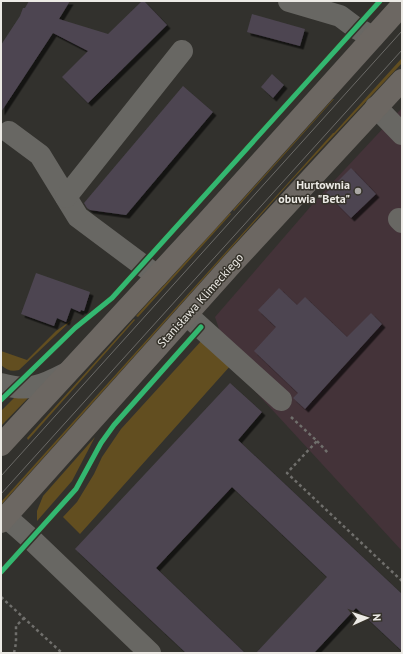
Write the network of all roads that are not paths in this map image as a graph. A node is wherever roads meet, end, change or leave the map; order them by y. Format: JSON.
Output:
{"nodes":[{"id":1,"x":289,"y":1,"type":"edge"},
{"id":2,"x":402,"y":5,"type":"edge"},
{"id":3,"x":373,"y":37,"type":"junction"},
{"id":4,"x":182,"y":51,"type":"dead end"},
{"id":5,"x":402,"y":80,"type":"edge"},
{"id":6,"x":376,"y":107,"type":"junction"},
{"id":7,"x":9,"y":132,"type":"dead end"},
{"id":8,"x":402,"y":134,"type":"edge"},
{"id":9,"x":66,"y":197,"type":"junction"},
{"id":10,"x":157,"y":276,"type":"junction"},
{"id":11,"x":187,"y":314,"type":"junction"},
{"id":12,"x":67,"y":373,"type":"junction"},
{"id":13,"x":1,"y":384,"type":"edge"},
{"id":14,"x":281,"y":400,"type":"road end"},
{"id":15,"x":1,"y":445,"type":"edge"},
{"id":16,"x":3,"y":520,"type":"edge"},
{"id":17,"x":150,"y":653,"type":"edge"}],
"edges":[{"from":1,"to":3,"type":"street"},
{"from":2,"to":3,"type":"main road"},
{"from":3,"to":10,"type":"main road"},
{"from":4,"to":9,"type":"street"},
{"from":5,"to":6,"type":"main road","name":"Stanisława Klimeckiego"},
{"from":6,"to":8,"type":"street"},
{"from":6,"to":11,"type":"main road","name":"Stanisława Klimeckiego"},
{"from":7,"to":9,"type":"street"},
{"from":9,"to":10,"type":"street"},
{"from":10,"to":12,"type":"main road"},
{"from":11,"to":14,"type":"street"},
{"from":11,"to":16,"type":"main road","name":"Stanisława Klimeckiego"},
{"from":12,"to":13,"type":"street"},
{"from":12,"to":15,"type":"main road"},
{"from":16,"to":17,"type":"street"}]}
